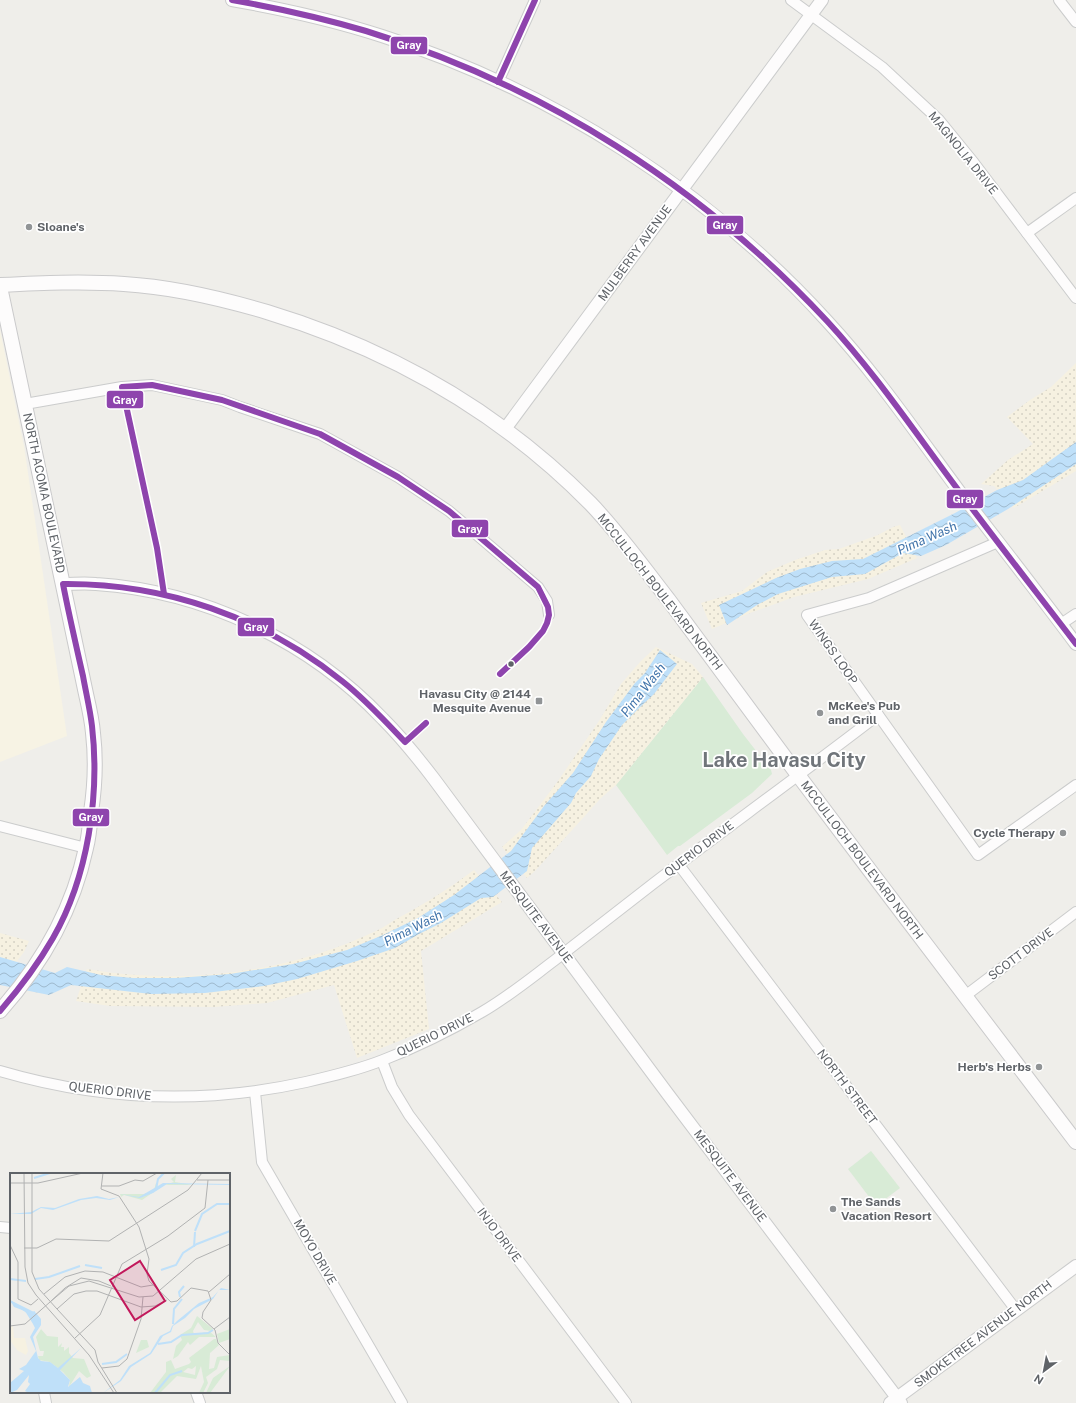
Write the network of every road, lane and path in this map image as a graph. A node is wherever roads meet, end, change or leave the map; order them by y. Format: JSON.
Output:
{"nodes":[{"id":1,"x":232,"y":0,"type":"edge"},
{"id":2,"x":534,"y":0,"type":"edge"},
{"id":3,"x":790,"y":0,"type":"edge"},
{"id":4,"x":822,"y":0,"type":"edge"},
{"id":5,"x":1059,"y":0,"type":"edge"},
{"id":6,"x":811,"y":16,"type":"junction"},
{"id":7,"x":1076,"y":22,"type":"edge"},
{"id":8,"x":498,"y":82,"type":"junction"},
{"id":9,"x":681,"y":190,"type":"junction"},
{"id":10,"x":1076,"y":198,"type":"edge"},
{"id":11,"x":1027,"y":233,"type":"junction"},
{"id":12,"x":0,"y":286,"type":"edge"},
{"id":13,"x":1076,"y":298,"type":"edge"},
{"id":14,"x":25,"y":404,"type":"junction"},
{"id":15,"x":505,"y":429,"type":"junction"},
{"id":16,"x":998,"y":542,"type":"junction"},
{"id":17,"x":63,"y":584,"type":"junction"},
{"id":18,"x":1076,"y":614,"type":"edge"},
{"id":19,"x":549,"y":615,"type":"dead end"},
{"id":20,"x":1061,"y":624,"type":"junction"},
{"id":21,"x":1076,"y":644,"type":"edge"},
{"id":22,"x":878,"y":716,"type":"junction"},
{"id":23,"x":798,"y":776,"type":"junction"},
{"id":24,"x":1076,"y":785,"type":"edge"},
{"id":25,"x":0,"y":826,"type":"edge"},
{"id":26,"x":86,"y":848,"type":"junction"},
{"id":27,"x":679,"y":865,"type":"junction"},
{"id":28,"x":1076,"y":912,"type":"edge"},
{"id":29,"x":564,"y":953,"type":"junction"},
{"id":30,"x":965,"y":996,"type":"junction"},
{"id":31,"x":0,"y":1011,"type":"edge"},
{"id":32,"x":382,"y":1061,"type":"junction"},
{"id":33,"x":0,"y":1071,"type":"edge"},
{"id":34,"x":255,"y":1092,"type":"junction"},
{"id":35,"x":1076,"y":1142,"type":"edge"},
{"id":36,"x":0,"y":1227,"type":"edge"},
{"id":37,"x":10,"y":1228,"type":"edge"},
{"id":38,"x":1076,"y":1266,"type":"edge"},
{"id":39,"x":1016,"y":1310,"type":"junction"},
{"id":40,"x":44,"y":1393,"type":"edge"},
{"id":41,"x":196,"y":1393,"type":"edge"},
{"id":42,"x":896,"y":1401,"type":"edge"},
{"id":43,"x":46,"y":1403,"type":"edge"},
{"id":44,"x":200,"y":1403,"type":"edge"},
{"id":45,"x":402,"y":1403,"type":"edge"},
{"id":46,"x":626,"y":1403,"type":"edge"}],
"edges":[{"from":1,"to":8,"type":"street"},
{"from":2,"to":8,"type":"street"},
{"from":3,"to":6,"type":"street","name":"MAGNOLIA DRIVE"},
{"from":4,"to":6,"type":"street","name":"MULBERRY AVENUE"},
{"from":5,"to":7,"type":"street"},
{"from":6,"to":9,"type":"street","name":"MULBERRY AVENUE"},
{"from":6,"to":11,"type":"street","name":"MAGNOLIA DRIVE"},
{"from":8,"to":9,"type":"street"},
{"from":9,"to":15,"type":"street","name":"MULBERRY AVENUE"},
{"from":9,"to":16,"type":"street"},
{"from":10,"to":11,"type":"street"},
{"from":11,"to":13,"type":"street","name":"MAGNOLIA DRIVE"},
{"from":12,"to":14,"type":"main road","name":"NORTH ACOMA BOULEVARD"},
{"from":12,"to":15,"type":"main road","name":"MCCULLOCH BOULEVARD NORTH"},
{"from":14,"to":17,"type":"main road","name":"NORTH ACOMA BOULEVARD"},
{"from":14,"to":19,"type":"street"},
{"from":15,"to":23,"type":"main road","name":"MCCULLOCH BOULEVARD NORTH"},
{"from":16,"to":20,"type":"street"},
{"from":16,"to":22,"type":"street","name":"WINGS LOOP"},
{"from":17,"to":26,"type":"main road","name":"NORTH ACOMA BOULEVARD"},
{"from":17,"to":29,"type":"street","name":"MESQUITE AVENUE"},
{"from":18,"to":20,"type":"street"},
{"from":20,"to":21,"type":"street"},
{"from":22,"to":23,"type":"street","name":"QUERIO DRIVE"},
{"from":22,"to":24,"type":"street","name":"WINGS LOOP"},
{"from":23,"to":27,"type":"street","name":"QUERIO DRIVE"},
{"from":23,"to":30,"type":"main road","name":"MCCULLOCH BOULEVARD NORTH"},
{"from":25,"to":26,"type":"street"},
{"from":26,"to":31,"type":"main road","name":"NORTH ACOMA BOULEVARD"},
{"from":27,"to":29,"type":"street","name":"QUERIO DRIVE"},
{"from":27,"to":39,"type":"street","name":"NORTH STREET"},
{"from":28,"to":30,"type":"street","name":"SCOTT DRIVE"},
{"from":29,"to":32,"type":"street","name":"QUERIO DRIVE"},
{"from":29,"to":42,"type":"street","name":"MESQUITE AVENUE"},
{"from":30,"to":35,"type":"main road","name":"MCCULLOCH BOULEVARD NORTH"},
{"from":32,"to":34,"type":"street","name":"QUERIO DRIVE"},
{"from":32,"to":46,"type":"street","name":"INJO DRIVE"},
{"from":33,"to":34,"type":"street","name":"QUERIO DRIVE"},
{"from":34,"to":45,"type":"street","name":"MOYO DRIVE"},
{"from":36,"to":37,"type":"street"},
{"from":38,"to":39,"type":"street","name":"SMOKETREE AVENUE NORTH"},
{"from":39,"to":42,"type":"street","name":"SMOKETREE AVENUE NORTH"},
{"from":40,"to":43,"type":"street"},
{"from":41,"to":44,"type":"street"}]}
